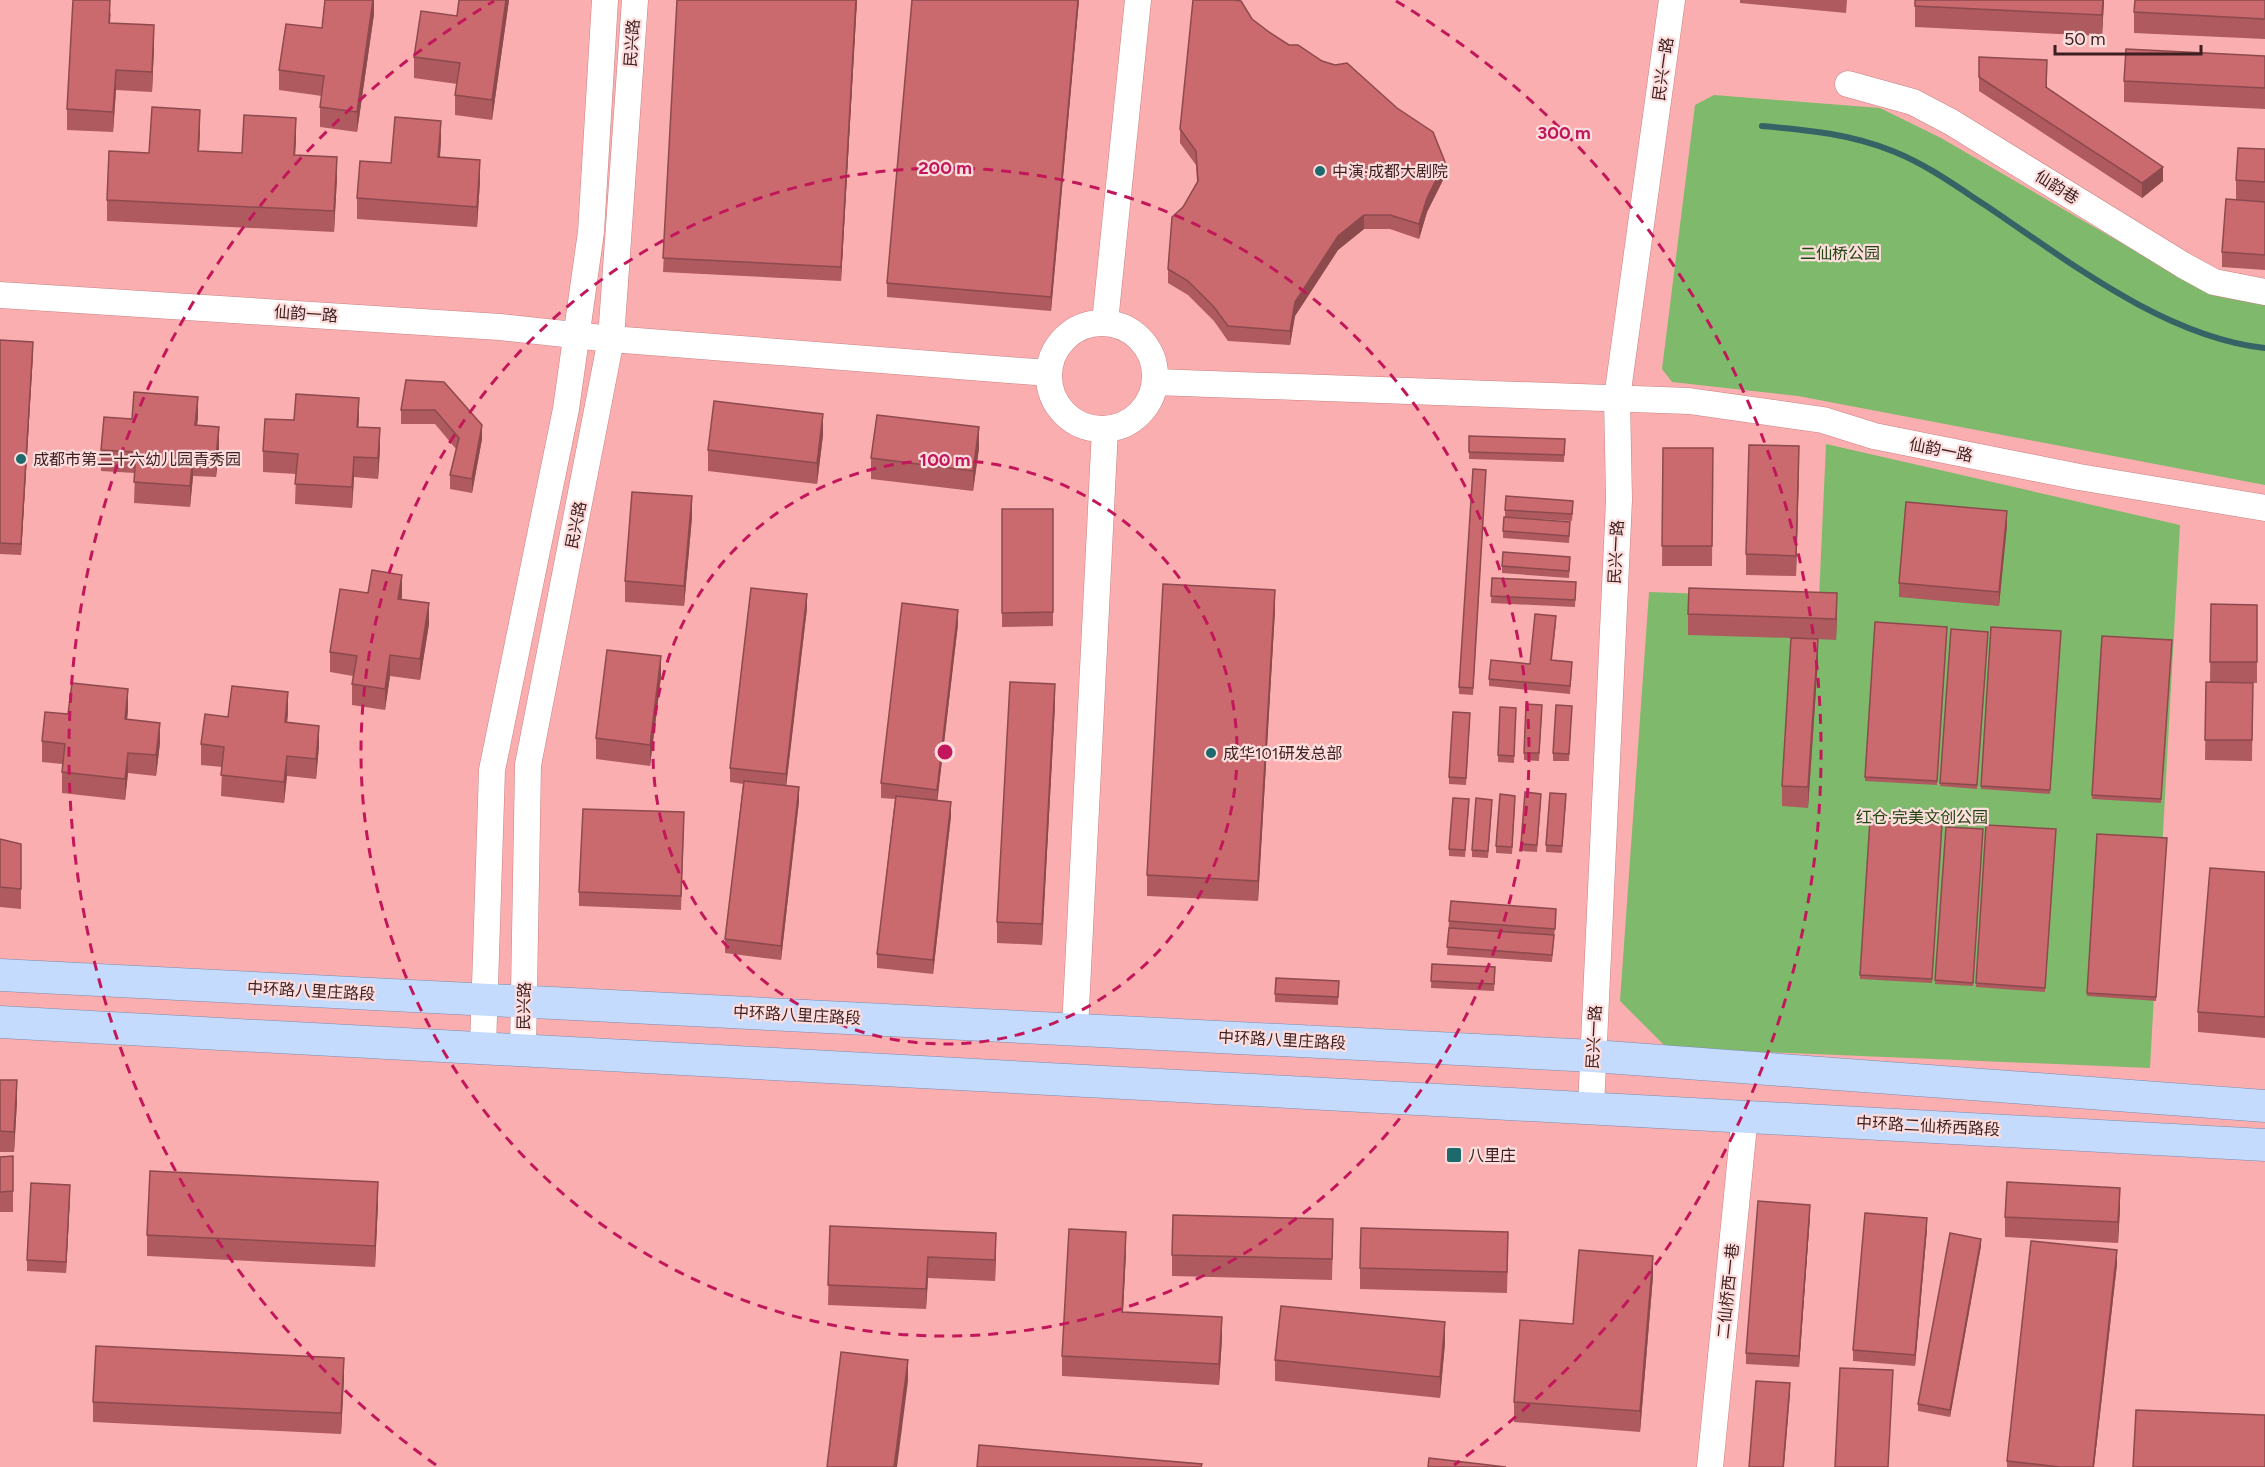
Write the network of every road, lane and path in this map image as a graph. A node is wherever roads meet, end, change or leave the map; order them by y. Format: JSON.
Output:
{"nodes":[{"id":1,"x":605,"y":0,"type":"edge"},
{"id":2,"x":635,"y":0,"type":"edge"},
{"id":3,"x":1138,"y":0,"type":"edge"},
{"id":4,"x":1672,"y":0,"type":"edge"},
{"id":5,"x":1848,"y":84,"type":"dead end"},
{"id":6,"x":2265,"y":292,"type":"edge"},
{"id":7,"x":0,"y":295,"type":"edge"},
{"id":8,"x":1105,"y":322,"type":"junction"},
{"id":9,"x":576,"y":335,"type":"junction"},
{"id":10,"x":611,"y":339,"type":"junction"},
{"id":11,"x":1048,"y":373,"type":"junction"},
{"id":12,"x":1155,"y":382,"type":"junction"},
{"id":13,"x":1617,"y":398,"type":"junction"},
{"id":14,"x":1105,"y":429,"type":"junction"},
{"id":15,"x":2265,"y":508,"type":"edge"},
{"id":16,"x":0,"y":975,"type":"edge"},
{"id":17,"x":484,"y":999,"type":"junction"},
{"id":18,"x":524,"y":1001,"type":"junction"},
{"id":19,"x":0,"y":1022,"type":"edge"},
{"id":20,"x":1075,"y":1029,"type":"junction"},
{"id":21,"x":483,"y":1047,"type":"junction"},
{"id":22,"x":523,"y":1049,"type":"junction"},
{"id":23,"x":1593,"y":1056,"type":"junction"},
{"id":24,"x":2265,"y":1106,"type":"edge"},
{"id":25,"x":1590,"y":1107,"type":"junction"},
{"id":26,"x":1745,"y":1115,"type":"junction"},
{"id":27,"x":2265,"y":1146,"type":"edge"},
{"id":28,"x":1710,"y":1467,"type":"edge"}],
"edges":[{"from":1,"to":9,"type":"street","name":"民兴路"},
{"from":2,"to":10,"type":"street","name":"民兴路"},
{"from":3,"to":8,"type":"street"},
{"from":4,"to":13,"type":"street","name":"民兴一路"},
{"from":5,"to":6,"type":"street","name":"仙韵巷"},
{"from":7,"to":9,"type":"street","name":"仙韵一路"},
{"from":8,"to":11,"type":"street"},
{"from":8,"to":12,"type":"street"},
{"from":9,"to":10,"type":"street","name":"仙韵一路"},
{"from":9,"to":17,"type":"street","name":"民兴路"},
{"from":10,"to":11,"type":"street","name":"仙韵一路"},
{"from":10,"to":18,"type":"street","name":"民兴路"},
{"from":11,"to":14,"type":"street"},
{"from":12,"to":13,"type":"street","name":"仙韵一路"},
{"from":12,"to":14,"type":"street"},
{"from":13,"to":15,"type":"street","name":"仙韵一路"},
{"from":13,"to":23,"type":"street","name":"民兴一路"},
{"from":14,"to":20,"type":"street"},
{"from":16,"to":17,"type":"main road","name":"中环路八里庄路段"},
{"from":17,"to":18,"type":"main road","name":"中环路八里庄路段"},
{"from":17,"to":21,"type":"street","name":"民兴路"},
{"from":18,"to":20,"type":"main road","name":"中环路八里庄路段"},
{"from":18,"to":22,"type":"street","name":"民兴路"},
{"from":19,"to":21,"type":"main road"},
{"from":20,"to":23,"type":"main road","name":"中环路八里庄路段"},
{"from":21,"to":22,"type":"main road"},
{"from":22,"to":25,"type":"main road"},
{"from":23,"to":24,"type":"main road"},
{"from":23,"to":25,"type":"street","name":"民兴一路"},
{"from":25,"to":26,"type":"main road","name":"中环路二仙桥西路段"},
{"from":26,"to":27,"type":"main road","name":"中环路二仙桥西路段"},
{"from":26,"to":28,"type":"street","name":"二仙桥西一巷"}]}
